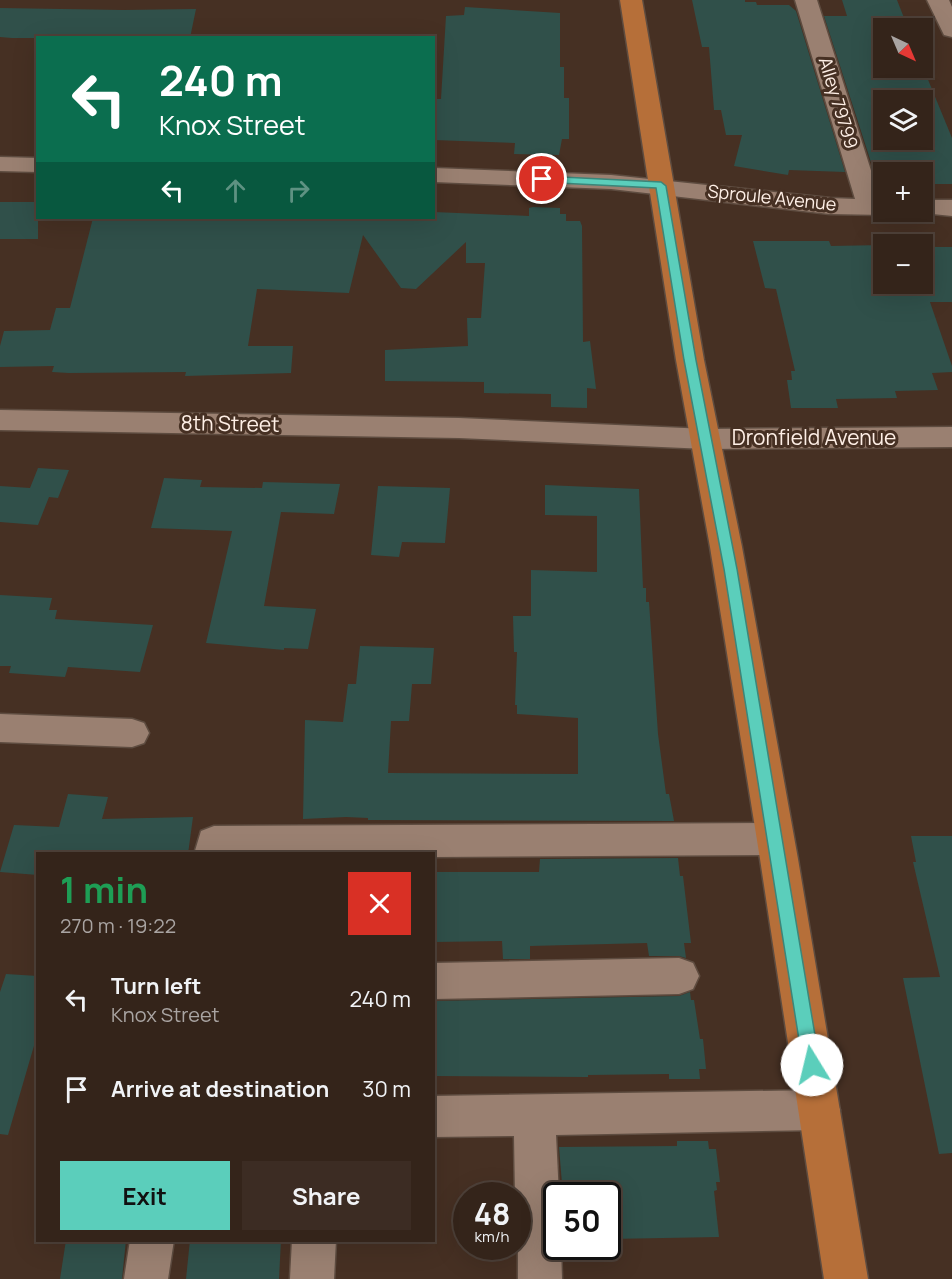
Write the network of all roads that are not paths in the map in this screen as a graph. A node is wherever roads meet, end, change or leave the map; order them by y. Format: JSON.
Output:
{"nodes":[{"id":1,"x":630,"y":0,"type":"edge"},
{"id":2,"x":806,"y":0,"type":"edge"},
{"id":3,"x":938,"y":0,"type":"edge"},
{"id":4,"x":952,"y":30,"type":"edge"},
{"id":5,"x":0,"y":164,"type":"edge"},
{"id":6,"x":36,"y":165,"type":"edge"},
{"id":7,"x":435,"y":176,"type":"edge"},
{"id":8,"x":661,"y":186,"type":"junction"},
{"id":9,"x":873,"y":195,"type":"edge"},
{"id":10,"x":873,"y":207,"type":"edge"},
{"id":11,"x":933,"y":207,"type":"edge"},
{"id":12,"x":952,"y":208,"type":"edge"},
{"id":13,"x":0,"y":420,"type":"edge"},
{"id":14,"x":459,"y":428,"type":"joint"},
{"id":15,"x":952,"y":437,"type":"edge"},
{"id":16,"x":707,"y":439,"type":"junction"},
{"id":17,"x":0,"y":728,"type":"edge"},
{"id":18,"x":132,"y":733,"type":"dead end"},
{"id":19,"x":776,"y":839,"type":"junction"},
{"id":20,"x":337,"y":847,"type":"edge"},
{"id":21,"x":212,"y":852,"type":"edge"},
{"id":22,"x":679,"y":976,"type":"dead end"},
{"id":23,"x":435,"y":981,"type":"edge"},
{"id":24,"x":819,"y":1110,"type":"junction"},
{"id":25,"x":534,"y":1115,"type":"junction"},
{"id":26,"x":435,"y":1117,"type":"edge"},
{"id":27,"x":152,"y":1242,"type":"edge"},
{"id":28,"x":314,"y":1242,"type":"edge"},
{"id":29,"x":146,"y":1279,"type":"edge"},
{"id":30,"x":312,"y":1279,"type":"edge"},
{"id":31,"x":540,"y":1279,"type":"edge"},
{"id":32,"x":846,"y":1279,"type":"edge"}],
"edges":[{"from":1,"to":8,"type":"main road"},
{"from":2,"to":9,"type":"street","name":"Alley 79799"},
{"from":3,"to":4,"type":"street"},
{"from":5,"to":6,"type":"street"},
{"from":7,"to":8,"type":"street","name":"Sproule Avenue"},
{"from":8,"to":10,"type":"street","name":"Sproule Avenue"},
{"from":8,"to":16,"type":"main road"},
{"from":11,"to":12,"type":"street"},
{"from":13,"to":14,"type":"street","name":"8th Street"},
{"from":14,"to":16,"type":"street","name":"Dronfield Avenue"},
{"from":15,"to":16,"type":"street","name":"Dronfield Avenue"},
{"from":16,"to":19,"type":"main road"},
{"from":17,"to":18,"type":"street"},
{"from":19,"to":20,"type":"street"},
{"from":19,"to":24,"type":"main road"},
{"from":20,"to":21,"type":"street"},
{"from":22,"to":23,"type":"street"},
{"from":24,"to":25,"type":"street"},
{"from":24,"to":32,"type":"main road"},
{"from":25,"to":26,"type":"street"},
{"from":25,"to":31,"type":"street"},
{"from":27,"to":29,"type":"street"},
{"from":28,"to":30,"type":"street"}]}
